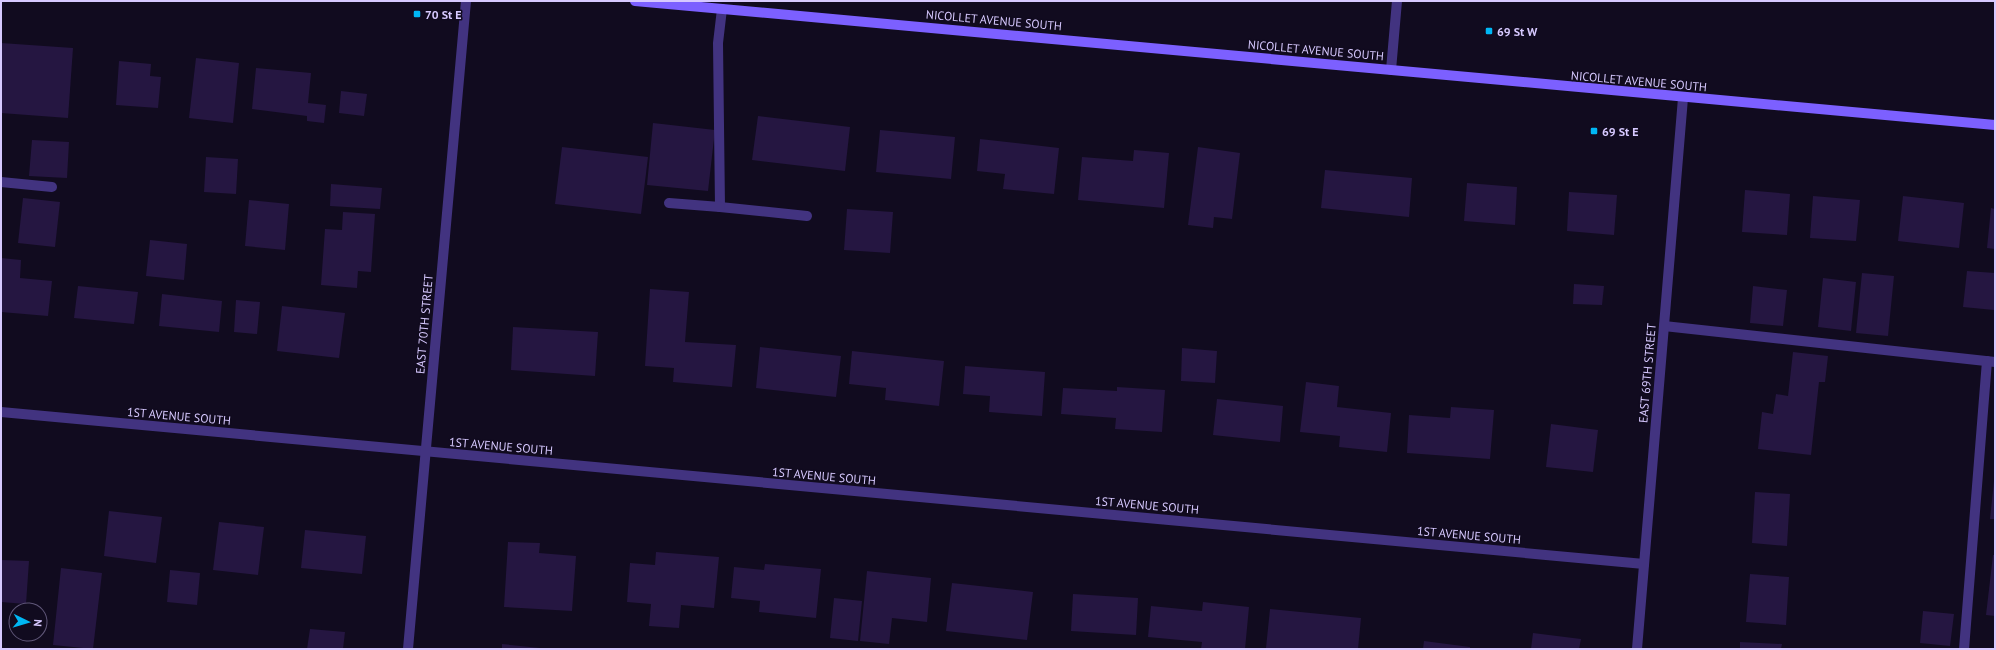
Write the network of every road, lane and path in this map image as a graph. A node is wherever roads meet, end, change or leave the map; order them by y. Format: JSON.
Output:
{"nodes":[{"id":1,"x":466,"y":1,"type":"edge"},
{"id":2,"x":635,"y":1,"type":"edge"},
{"id":3,"x":1397,"y":1,"type":"edge"},
{"id":4,"x":722,"y":9,"type":"junction"},
{"id":5,"x":1391,"y":70,"type":"junction"},
{"id":6,"x":1683,"y":98,"type":"junction"},
{"id":7,"x":1995,"y":125,"type":"edge"},
{"id":8,"x":1,"y":182,"type":"edge"},
{"id":9,"x":52,"y":187,"type":"dead end"},
{"id":10,"x":669,"y":203,"type":"dead end"},
{"id":11,"x":720,"y":207,"type":"junction"},
{"id":12,"x":807,"y":216,"type":"dead end"},
{"id":13,"x":1664,"y":326,"type":"junction"},
{"id":14,"x":1991,"y":362,"type":"edge"},
{"id":15,"x":1,"y":412,"type":"edge"},
{"id":16,"x":426,"y":452,"type":"junction"},
{"id":17,"x":1644,"y":564,"type":"junction"},
{"id":18,"x":408,"y":649,"type":"edge"},
{"id":19,"x":1637,"y":649,"type":"edge"},
{"id":20,"x":1964,"y":649,"type":"edge"}],
"edges":[{"from":1,"to":16,"type":"street","name":"EAST 70TH STREET"},
{"from":2,"to":4,"type":"main road","name":"NICOLLET AVENUE SOUTH"},
{"from":3,"to":5,"type":"street"},
{"from":4,"to":5,"type":"main road","name":"NICOLLET AVENUE SOUTH"},
{"from":4,"to":11,"type":"street"},
{"from":5,"to":6,"type":"main road","name":"NICOLLET AVENUE SOUTH"},
{"from":6,"to":7,"type":"main road","name":"NICOLLET AVENUE SOUTH"},
{"from":6,"to":13,"type":"street","name":"EAST 69TH STREET"},
{"from":8,"to":9,"type":"street"},
{"from":10,"to":11,"type":"street"},
{"from":11,"to":12,"type":"street"},
{"from":13,"to":14,"type":"street"},
{"from":13,"to":17,"type":"street","name":"EAST 69TH STREET"},
{"from":14,"to":20,"type":"street"},
{"from":15,"to":16,"type":"street","name":"1ST AVENUE SOUTH"},
{"from":16,"to":17,"type":"street","name":"1ST AVENUE SOUTH"},
{"from":16,"to":18,"type":"street","name":"EAST 70TH STREET"},
{"from":17,"to":19,"type":"street","name":"EAST 69TH STREET"}]}
